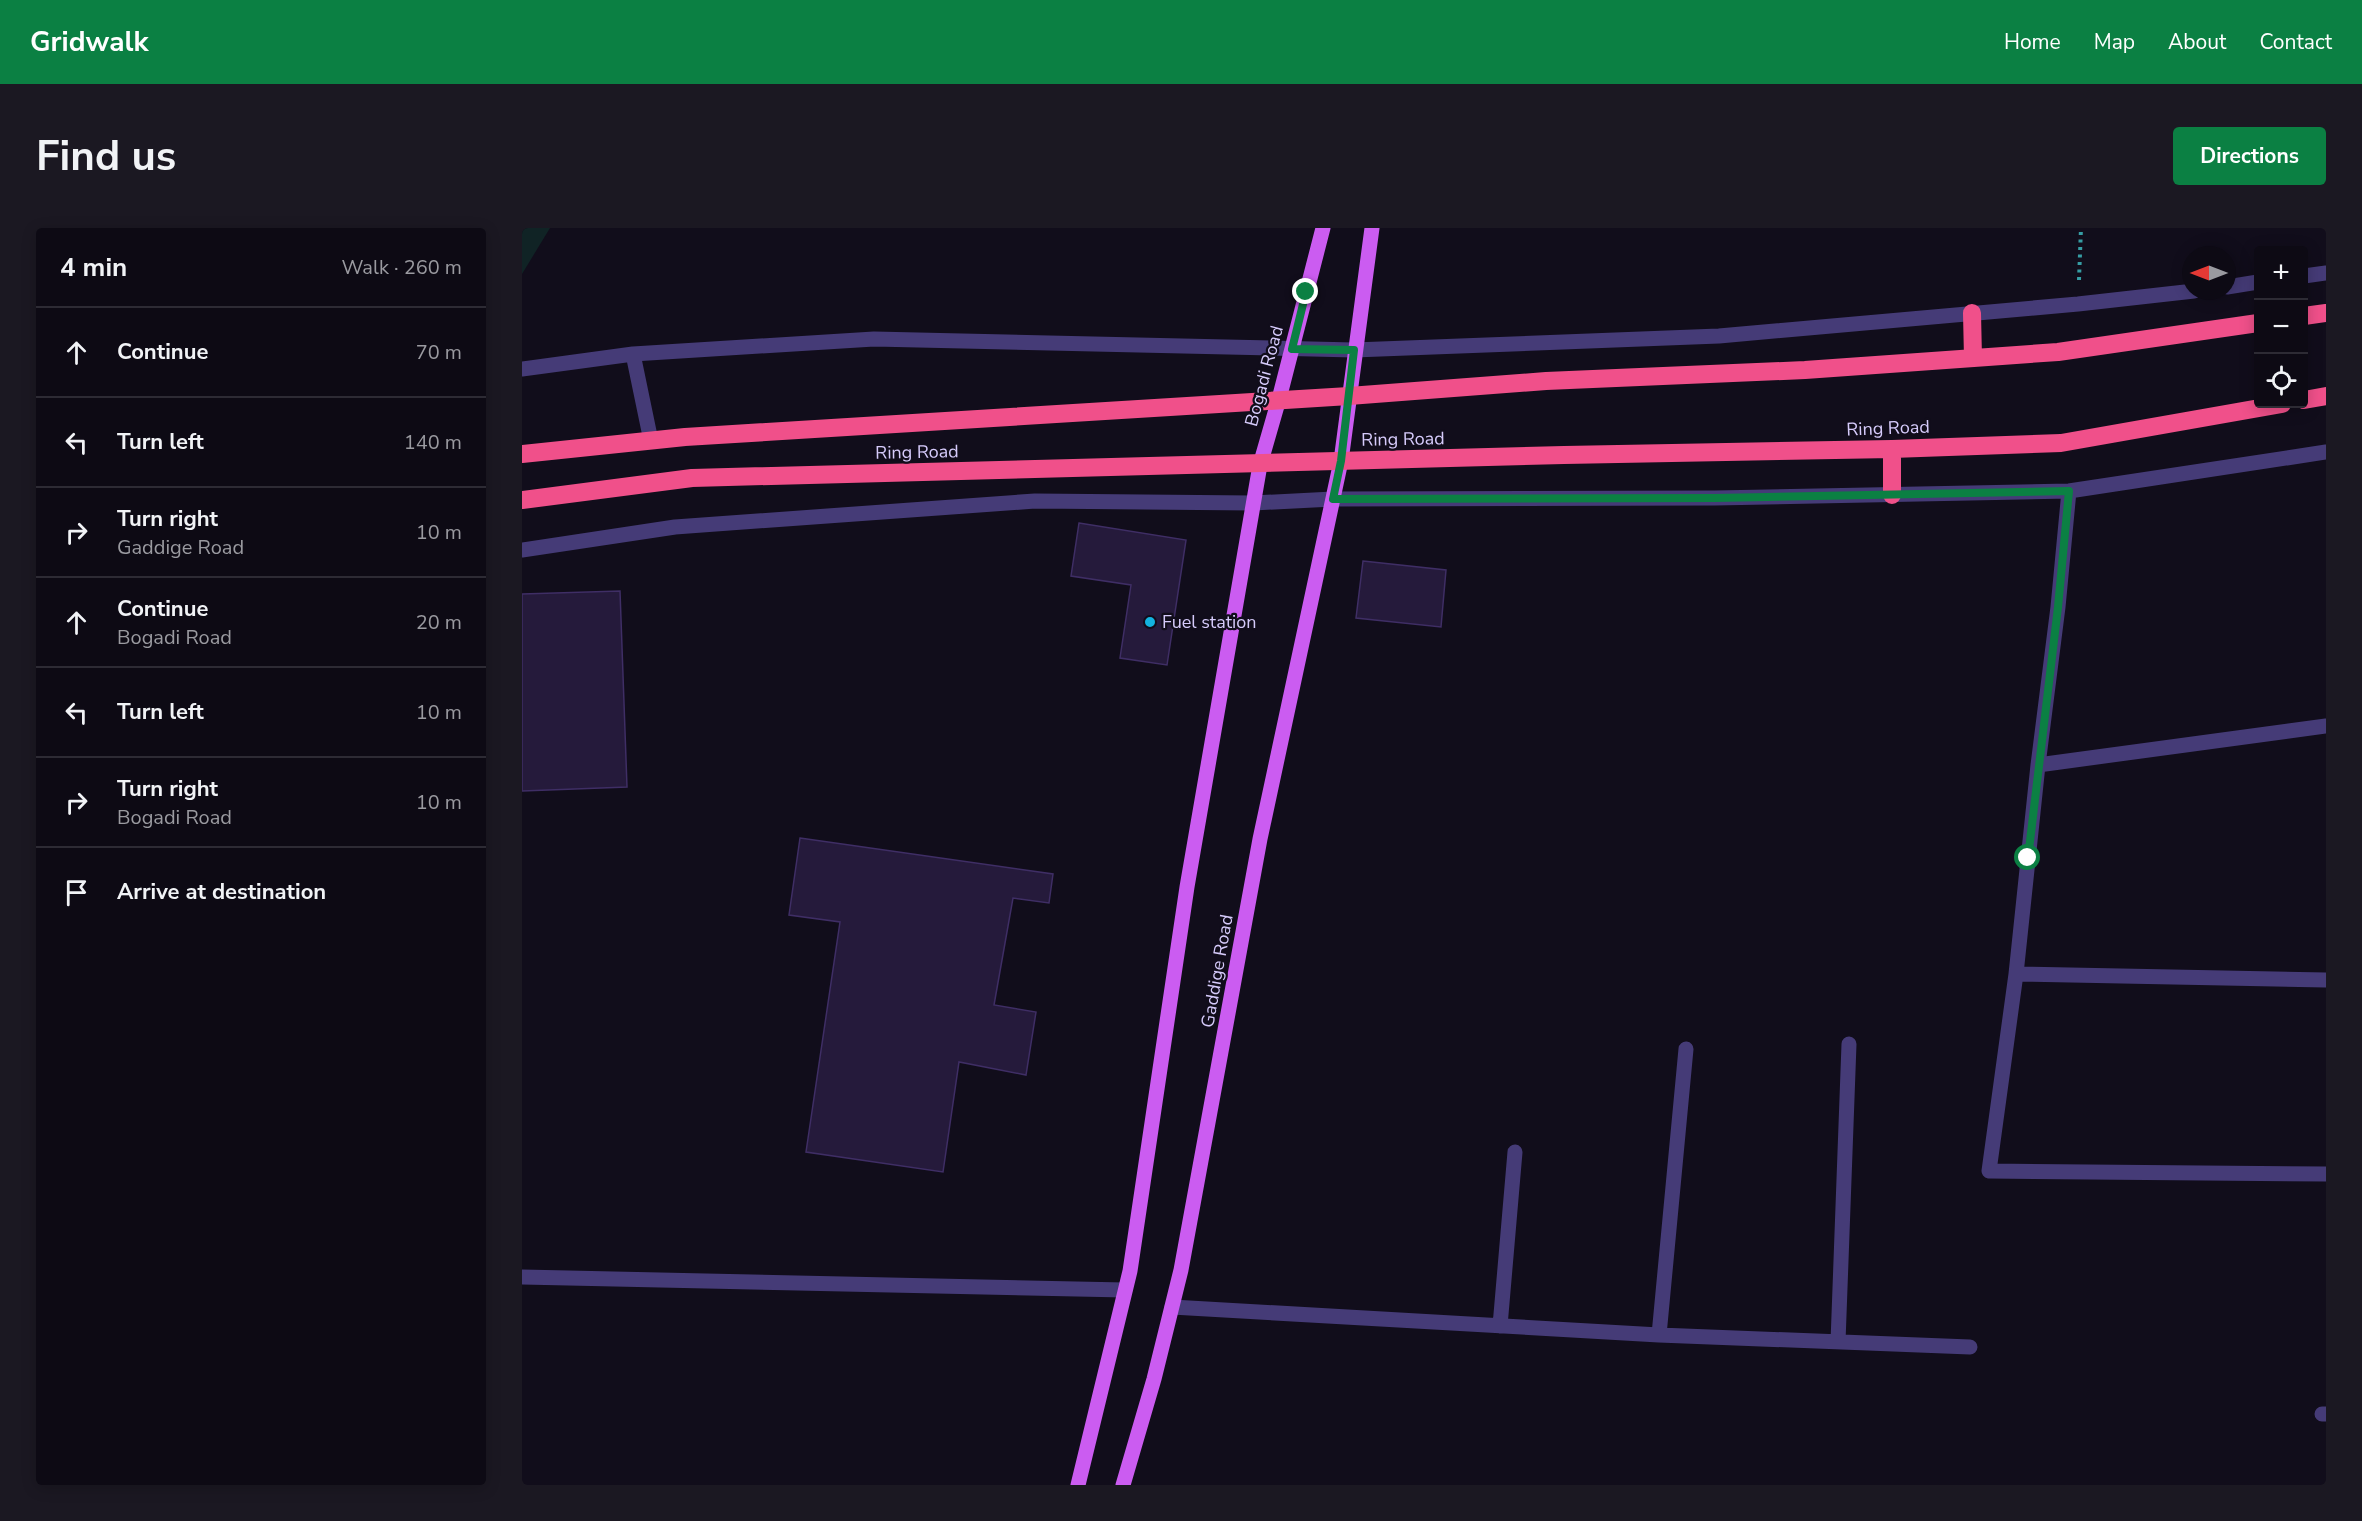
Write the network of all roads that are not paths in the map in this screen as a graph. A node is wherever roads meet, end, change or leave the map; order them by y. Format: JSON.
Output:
{"nodes":[{"id":1,"x":1323,"y":228,"type":"edge"},
{"id":2,"x":1372,"y":228,"type":"edge"},
{"id":3,"x":2326,"y":273,"type":"edge"},
{"id":4,"x":2308,"y":275,"type":"edge"},
{"id":5,"x":2254,"y":283,"type":"edge"},
{"id":6,"x":2236,"y":286,"type":"edge"},
{"id":7,"x":2182,"y":292,"type":"edge"},
{"id":8,"x":1972,"y":313,"type":"junction"},
{"id":9,"x":2326,"y":313,"type":"edge"},
{"id":10,"x":2308,"y":315,"type":"edge"},
{"id":11,"x":2254,"y":323,"type":"edge"},
{"id":12,"x":1292,"y":349,"type":"junction"},
{"id":13,"x":1354,"y":350,"type":"junction"},
{"id":14,"x":633,"y":354,"type":"junction"},
{"id":15,"x":1973,"y":358,"type":"junction"},
{"id":16,"x":522,"y":369,"type":"edge"},
{"id":17,"x":1349,"y":396,"type":"junction"},
{"id":18,"x":2326,"y":396,"type":"edge"},
{"id":19,"x":1279,"y":399,"type":"junction"},
{"id":20,"x":2308,"y":399,"type":"edge"},
{"id":21,"x":2259,"y":408,"type":"edge"},
{"id":22,"x":651,"y":441,"type":"junction"},
{"id":23,"x":1892,"y":449,"type":"junction"},
{"id":24,"x":2326,"y":452,"type":"edge"},
{"id":25,"x":522,"y":454,"type":"edge"},
{"id":26,"x":1341,"y":461,"type":"junction"},
{"id":27,"x":1260,"y":465,"type":"junction"},
{"id":28,"x":2069,"y":491,"type":"junction"},
{"id":29,"x":1892,"y":495,"type":"junction"},
{"id":30,"x":1333,"y":499,"type":"junction"},
{"id":31,"x":522,"y":500,"type":"edge"},
{"id":32,"x":1253,"y":503,"type":"junction"},
{"id":33,"x":522,"y":550,"type":"edge"},
{"id":34,"x":2326,"y":726,"type":"edge"},
{"id":35,"x":2038,"y":765,"type":"junction"},
{"id":36,"x":2016,"y":974,"type":"junction"},
{"id":37,"x":2326,"y":980,"type":"edge"},
{"id":38,"x":1849,"y":1044,"type":"dead end"},
{"id":39,"x":1686,"y":1049,"type":"dead end"},
{"id":40,"x":1515,"y":1152,"type":"dead end"},
{"id":41,"x":2326,"y":1174,"type":"edge"},
{"id":42,"x":522,"y":1277,"type":"edge"},
{"id":43,"x":1125,"y":1290,"type":"junction"},
{"id":44,"x":1172,"y":1307,"type":"junction"},
{"id":45,"x":1500,"y":1326,"type":"junction"},
{"id":46,"x":1659,"y":1335,"type":"junction"},
{"id":47,"x":1838,"y":1342,"type":"junction"},
{"id":48,"x":1970,"y":1347,"type":"dead end"},
{"id":49,"x":1078,"y":1485,"type":"edge"},
{"id":50,"x":1123,"y":1485,"type":"edge"}],
"edges":[{"from":1,"to":12,"type":"main road","name":"Bogadi Road"},
{"from":2,"to":13,"type":"main road"},
{"from":3,"to":4,"type":"street"},
{"from":5,"to":6,"type":"street"},
{"from":7,"to":8,"type":"street"},
{"from":8,"to":13,"type":"street"},
{"from":8,"to":15,"type":"highway"},
{"from":9,"to":10,"type":"highway"},
{"from":11,"to":15,"type":"highway","name":"Ring Road"},
{"from":12,"to":13,"type":"street"},
{"from":12,"to":14,"type":"street"},
{"from":12,"to":19,"type":"main road","name":"Bogadi Road"},
{"from":13,"to":17,"type":"main road"},
{"from":14,"to":16,"type":"street"},
{"from":14,"to":22,"type":"street"},
{"from":15,"to":17,"type":"highway","name":"Ring Road"},
{"from":17,"to":19,"type":"highway","name":"Ring Road"},
{"from":17,"to":26,"type":"main road"},
{"from":18,"to":20,"type":"highway"},
{"from":19,"to":22,"type":"highway","name":"Ring Road"},
{"from":19,"to":27,"type":"main road","name":"Bogadi Road"},
{"from":21,"to":23,"type":"highway","name":"Ring Road"},
{"from":22,"to":25,"type":"highway","name":"Ring Road"},
{"from":23,"to":26,"type":"highway","name":"Ring Road"},
{"from":23,"to":29,"type":"highway"},
{"from":24,"to":28,"type":"street"},
{"from":26,"to":27,"type":"highway","name":"Ring Road"},
{"from":26,"to":30,"type":"main road","name":"Gaddige Road"},
{"from":27,"to":31,"type":"highway","name":"Ring Road"},
{"from":27,"to":32,"type":"main road"},
{"from":28,"to":29,"type":"street"},
{"from":28,"to":35,"type":"street"},
{"from":29,"to":30,"type":"street"},
{"from":30,"to":32,"type":"street"},
{"from":30,"to":44,"type":"main road","name":"Gaddige Road"},
{"from":32,"to":33,"type":"street"},
{"from":32,"to":43,"type":"main road"},
{"from":34,"to":35,"type":"street"},
{"from":35,"to":36,"type":"street"},
{"from":36,"to":37,"type":"street"},
{"from":36,"to":41,"type":"street"},
{"from":38,"to":47,"type":"street"},
{"from":39,"to":46,"type":"street"},
{"from":40,"to":45,"type":"street"},
{"from":42,"to":43,"type":"street"},
{"from":43,"to":49,"type":"main road"},
{"from":44,"to":45,"type":"street"},
{"from":44,"to":50,"type":"main road","name":"Gaddige Road"},
{"from":45,"to":46,"type":"street"},
{"from":46,"to":47,"type":"street"},
{"from":47,"to":48,"type":"street"}]}
